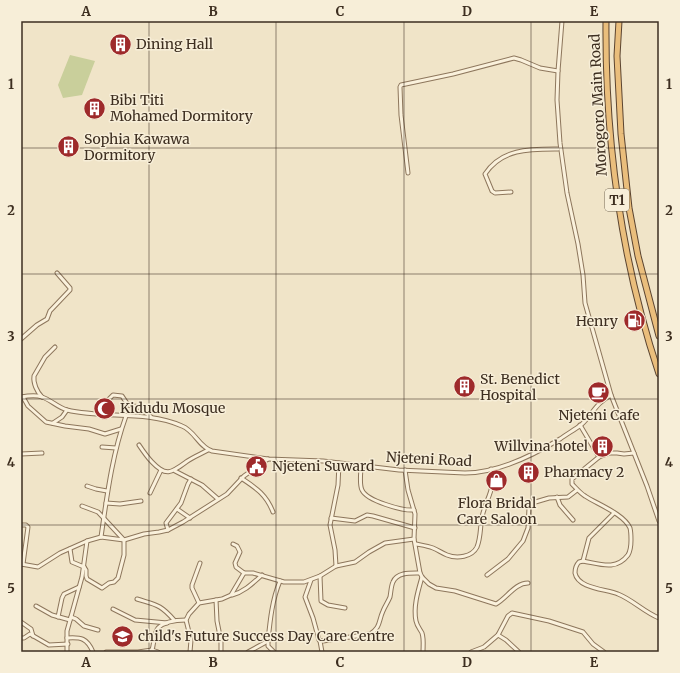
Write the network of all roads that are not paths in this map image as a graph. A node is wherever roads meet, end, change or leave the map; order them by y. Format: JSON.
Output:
{"nodes":[{"id":1,"x":562,"y":21,"type":"edge"},
{"id":2,"x":606,"y":21,"type":"edge"},
{"id":3,"x":619,"y":21,"type":"edge"},
{"id":4,"x":558,"y":71,"type":"junction"},
{"id":5,"x":558,"y":149,"type":"dead end"},
{"id":6,"x":408,"y":173,"type":"dead end"},
{"id":7,"x":511,"y":192,"type":"dead end"},
{"id":8,"x":57,"y":273,"type":"dead end"},
{"id":9,"x":659,"y":336,"type":"edge"},
{"id":10,"x":21,"y":339,"type":"edge"},
{"id":11,"x":55,"y":347,"type":"dead end"},
{"id":12,"x":659,"y":374,"type":"edge"},
{"id":13,"x":611,"y":395,"type":"junction"},
{"id":14,"x":22,"y":397,"type":"edge"},
{"id":15,"x":42,"y":397,"type":"junction"},
{"id":16,"x":107,"y":401,"type":"dead end"},
{"id":17,"x":67,"y":410,"type":"junction"},
{"id":18,"x":126,"y":416,"type":"junction"},
{"id":19,"x":151,"y":417,"type":"junction"},
{"id":20,"x":53,"y":423,"type":"junction"},
{"id":21,"x":580,"y":425,"type":"junction"},
{"id":22,"x":121,"y":429,"type":"junction"},
{"id":23,"x":139,"y":445,"type":"dead end"},
{"id":24,"x":102,"y":447,"type":"dead end"},
{"id":25,"x":116,"y":448,"type":"junction"},
{"id":26,"x":208,"y":450,"type":"junction"},
{"id":27,"x":42,"y":453,"type":"dead end"},
{"id":28,"x":634,"y":453,"type":"junction"},
{"id":29,"x":21,"y":454,"type":"edge"},
{"id":30,"x":599,"y":456,"type":"junction"},
{"id":31,"x":268,"y":459,"type":"junction"},
{"id":32,"x":339,"y":463,"type":"junction"},
{"id":33,"x":361,"y":466,"type":"junction"},
{"id":34,"x":490,"y":469,"type":"junction"},
{"id":35,"x":161,"y":470,"type":"junction"},
{"id":36,"x":405,"y":470,"type":"junction"},
{"id":37,"x":175,"y":471,"type":"junction"},
{"id":38,"x":241,"y":478,"type":"junction"},
{"id":39,"x":191,"y":479,"type":"junction"},
{"id":40,"x":87,"y":486,"type":"dead end"},
{"id":41,"x":577,"y":490,"type":"junction"},
{"id":42,"x":107,"y":491,"type":"junction"},
{"id":43,"x":150,"y":493,"type":"dead end"},
{"id":44,"x":557,"y":497,"type":"junction"},
{"id":45,"x":218,"y":499,"type":"junction"},
{"id":46,"x":141,"y":501,"type":"dead end"},
{"id":47,"x":106,"y":503,"type":"junction"},
{"id":48,"x":82,"y":506,"type":"dead end"},
{"id":49,"x":177,"y":509,"type":"junction"},
{"id":50,"x":414,"y":510,"type":"junction"},
{"id":51,"x":273,"y":512,"type":"dead end"},
{"id":52,"x":614,"y":513,"type":"junction"},
{"id":53,"x":104,"y":517,"type":"junction"},
{"id":54,"x":190,"y":518,"type":"junction"},
{"id":55,"x":331,"y":518,"type":"junction"},
{"id":56,"x":573,"y":520,"type":"dead end"},
{"id":57,"x":659,"y":521,"type":"edge"},
{"id":58,"x":21,"y":525,"type":"edge"},
{"id":59,"x":415,"y":528,"type":"junction"},
{"id":60,"x":168,"y":530,"type":"junction"},
{"id":61,"x":101,"y":537,"type":"junction"},
{"id":62,"x":414,"y":539,"type":"junction"},
{"id":63,"x":124,"y":540,"type":"junction"},
{"id":64,"x":87,"y":541,"type":"junction"},
{"id":65,"x":233,"y":544,"type":"dead end"},
{"id":66,"x":416,"y":544,"type":"junction"},
{"id":67,"x":70,"y":549,"type":"junction"},
{"id":68,"x":583,"y":561,"type":"junction"},
{"id":69,"x":200,"y":563,"type":"dead end"},
{"id":70,"x":22,"y":564,"type":"edge"},
{"id":71,"x":336,"y":566,"type":"junction"},
{"id":72,"x":84,"y":567,"type":"junction"},
{"id":73,"x":244,"y":573,"type":"junction"},
{"id":74,"x":262,"y":575,"type":"junction"},
{"id":75,"x":421,"y":575,"type":"junction"},
{"id":76,"x":487,"y":575,"type":"dead end"},
{"id":77,"x":320,"y":576,"type":"junction"},
{"id":78,"x":311,"y":580,"type":"junction"},
{"id":79,"x":280,"y":581,"type":"junction"},
{"id":80,"x":528,"y":583,"type":"dead end"},
{"id":81,"x":79,"y":587,"type":"junction"},
{"id":82,"x":231,"y":595,"type":"junction"},
{"id":83,"x":137,"y":599,"type":"dead end"},
{"id":84,"x":216,"y":600,"type":"junction"},
{"id":85,"x":199,"y":603,"type":"junction"},
{"id":86,"x":36,"y":606,"type":"dead end"},
{"id":87,"x":345,"y":608,"type":"dead end"},
{"id":88,"x":113,"y":609,"type":"dead end"},
{"id":89,"x":58,"y":617,"type":"junction"},
{"id":90,"x":70,"y":618,"type":"junction"},
{"id":91,"x":659,"y":618,"type":"edge"},
{"id":92,"x":174,"y":620,"type":"junction"},
{"id":93,"x":186,"y":620,"type":"junction"},
{"id":94,"x":21,"y":622,"type":"edge"},
{"id":95,"x":167,"y":623,"type":"junction"},
{"id":96,"x":98,"y":630,"type":"dead end"},
{"id":97,"x":498,"y":635,"type":"junction"},
{"id":98,"x":33,"y":636,"type":"junction"},
{"id":99,"x":21,"y":638,"type":"edge"},
{"id":100,"x":67,"y":638,"type":"junction"},
{"id":101,"x":268,"y":641,"type":"junction"},
{"id":102,"x":320,"y":641,"type":"junction"},
{"id":103,"x":68,"y":644,"type":"junction"},
{"id":104,"x":152,"y":650,"type":"junction"},
{"id":105,"x":67,"y":652,"type":"edge"},
{"id":106,"x":93,"y":652,"type":"edge"},
{"id":107,"x":106,"y":652,"type":"edge"},
{"id":108,"x":158,"y":652,"type":"edge"},
{"id":109,"x":190,"y":652,"type":"edge"},
{"id":110,"x":221,"y":652,"type":"edge"},
{"id":111,"x":248,"y":652,"type":"edge"},
{"id":112,"x":274,"y":652,"type":"edge"},
{"id":113,"x":322,"y":652,"type":"edge"},
{"id":114,"x":423,"y":652,"type":"edge"},
{"id":115,"x":471,"y":652,"type":"edge"},
{"id":116,"x":519,"y":652,"type":"edge"},
{"id":117,"x":604,"y":652,"type":"edge"}],
"edges":[{"from":1,"to":4,"type":"street"},
{"from":2,"to":12,"type":"highway","name":"Morogoro Main Road","number":"T1"},
{"from":3,"to":9,"type":"highway","name":"Morogoro Main Road","number":"T1"},
{"from":4,"to":6,"type":"street"},
{"from":4,"to":13,"type":"street"},
{"from":5,"to":7,"type":"street"},
{"from":8,"to":10,"type":"street"},
{"from":11,"to":15,"type":"street"},
{"from":13,"to":21,"type":"street","name":"Njeteni Road"},
{"from":13,"to":28,"type":"street"},
{"from":14,"to":15,"type":"street"},
{"from":14,"to":20,"type":"street"},
{"from":15,"to":17,"type":"street"},
{"from":16,"to":19,"type":"street"},
{"from":17,"to":18,"type":"street"},
{"from":17,"to":20,"type":"street"},
{"from":18,"to":19,"type":"street"},
{"from":18,"to":22,"type":"street"},
{"from":19,"to":26,"type":"street"},
{"from":20,"to":22,"type":"street"},
{"from":21,"to":30,"type":"street"},
{"from":21,"to":34,"type":"street","name":"Njeteni Road"},
{"from":22,"to":25,"type":"street"},
{"from":23,"to":35,"type":"street"},
{"from":24,"to":25,"type":"street"},
{"from":25,"to":42,"type":"street"},
{"from":26,"to":31,"type":"street","name":"Njeteni Road"},
{"from":26,"to":37,"type":"street"},
{"from":27,"to":29,"type":"street"},
{"from":28,"to":30,"type":"street"},
{"from":28,"to":57,"type":"street"},
{"from":30,"to":41,"type":"street"},
{"from":31,"to":32,"type":"street","name":"Njeteni Road"},
{"from":31,"to":38,"type":"street"},
{"from":32,"to":33,"type":"street","name":"Njeteni Road"},
{"from":32,"to":55,"type":"street"},
{"from":33,"to":36,"type":"street","name":"Njeteni Road"},
{"from":33,"to":50,"type":"street"},
{"from":34,"to":36,"type":"street","name":"Njeteni Road"},
{"from":34,"to":66,"type":"street"},
{"from":35,"to":37,"type":"street"},
{"from":35,"to":43,"type":"street"},
{"from":36,"to":50,"type":"street"},
{"from":37,"to":39,"type":"street"},
{"from":38,"to":45,"type":"street"},
{"from":38,"to":51,"type":"street"},
{"from":39,"to":45,"type":"street"},
{"from":39,"to":49,"type":"street"},
{"from":40,"to":42,"type":"street"},
{"from":41,"to":44,"type":"street"},
{"from":41,"to":52,"type":"street"},
{"from":42,"to":47,"type":"street"},
{"from":44,"to":56,"type":"street"},
{"from":44,"to":76,"type":"street"},
{"from":45,"to":54,"type":"street"},
{"from":46,"to":47,"type":"street"},
{"from":47,"to":53,"type":"street"},
{"from":48,"to":53,"type":"street"},
{"from":49,"to":54,"type":"street"},
{"from":49,"to":60,"type":"street"},
{"from":50,"to":59,"type":"street"},
{"from":52,"to":68,"type":"street"},
{"from":52,"to":68,"type":"street"},
{"from":53,"to":61,"type":"street"},
{"from":53,"to":63,"type":"street"},
{"from":54,"to":60,"type":"street"},
{"from":55,"to":59,"type":"street"},
{"from":55,"to":71,"type":"street"},
{"from":58,"to":70,"type":"street"},
{"from":59,"to":62,"type":"street"},
{"from":60,"to":63,"type":"street"},
{"from":61,"to":63,"type":"street"},
{"from":61,"to":64,"type":"street"},
{"from":62,"to":66,"type":"street"},
{"from":62,"to":71,"type":"street"},
{"from":63,"to":72,"type":"street"},
{"from":64,"to":67,"type":"street"},
{"from":64,"to":72,"type":"street"},
{"from":65,"to":73,"type":"street"},
{"from":66,"to":75,"type":"street"},
{"from":67,"to":70,"type":"street"},
{"from":67,"to":72,"type":"street"},
{"from":68,"to":91,"type":"street"},
{"from":69,"to":85,"type":"street"},
{"from":71,"to":77,"type":"street"},
{"from":72,"to":81,"type":"street"},
{"from":73,"to":74,"type":"street"},
{"from":73,"to":82,"type":"street"},
{"from":74,"to":79,"type":"street"},
{"from":74,"to":82,"type":"street"},
{"from":75,"to":80,"type":"street"},
{"from":75,"to":102,"type":"street"},
{"from":75,"to":114,"type":"street"},
{"from":77,"to":78,"type":"street"},
{"from":77,"to":87,"type":"street"},
{"from":78,"to":79,"type":"street"},
{"from":78,"to":102,"type":"street"},
{"from":79,"to":101,"type":"street"},
{"from":81,"to":89,"type":"street"},
{"from":81,"to":90,"type":"street"},
{"from":82,"to":84,"type":"street"},
{"from":83,"to":92,"type":"street"},
{"from":84,"to":85,"type":"street"},
{"from":84,"to":110,"type":"street"},
{"from":85,"to":93,"type":"street"},
{"from":86,"to":89,"type":"street"},
{"from":88,"to":95,"type":"street"},
{"from":89,"to":90,"type":"street"},
{"from":90,"to":96,"type":"street"},
{"from":90,"to":100,"type":"street"},
{"from":92,"to":93,"type":"street"},
{"from":92,"to":95,"type":"street"},
{"from":93,"to":109,"type":"street"},
{"from":94,"to":98,"type":"street"},
{"from":95,"to":104,"type":"street"},
{"from":97,"to":115,"type":"street"},
{"from":97,"to":116,"type":"street"},
{"from":97,"to":117,"type":"street"},
{"from":98,"to":99,"type":"street"},
{"from":98,"to":103,"type":"street"},
{"from":100,"to":103,"type":"street"},
{"from":100,"to":106,"type":"street"},
{"from":101,"to":111,"type":"street"},
{"from":101,"to":112,"type":"street"},
{"from":102,"to":113,"type":"street"},
{"from":103,"to":105,"type":"street"},
{"from":104,"to":107,"type":"street"},
{"from":104,"to":108,"type":"street"}]}
